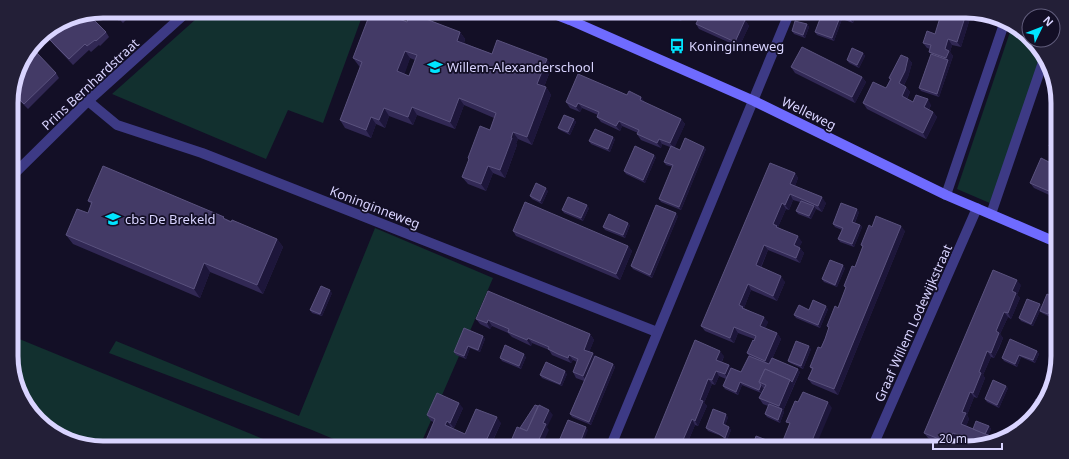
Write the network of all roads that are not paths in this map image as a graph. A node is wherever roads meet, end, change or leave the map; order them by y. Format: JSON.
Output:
{"nodes":[{"id":1,"x":180,"y":18,"type":"edge"},
{"id":2,"x":578,"y":18,"type":"edge"},
{"id":3,"x":787,"y":18,"type":"edge"},
{"id":4,"x":1003,"y":26,"type":"edge"},
{"id":5,"x":1042,"y":64,"type":"edge"},
{"id":6,"x":88,"y":101,"type":"junction"},
{"id":7,"x":754,"y":101,"type":"junction"},
{"id":8,"x":18,"y":170,"type":"edge"},
{"id":9,"x":946,"y":195,"type":"junction"},
{"id":10,"x":977,"y":208,"type":"junction"},
{"id":11,"x":991,"y":214,"type":"junction"},
{"id":12,"x":1051,"y":240,"type":"edge"},
{"id":13,"x":657,"y":332,"type":"junction"},
{"id":14,"x":613,"y":441,"type":"edge"},
{"id":15,"x":875,"y":441,"type":"edge"}],
"edges":[{"from":1,"to":6,"type":"street","name":"Prins Bernhardstraat"},
{"from":2,"to":7,"type":"main road","name":"Welleweg"},
{"from":3,"to":7,"type":"street"},
{"from":4,"to":9,"type":"street"},
{"from":5,"to":11,"type":"street"},
{"from":6,"to":8,"type":"street","name":"Prins Bernhardstraat"},
{"from":6,"to":13,"type":"street","name":"Koninginneweg"},
{"from":7,"to":9,"type":"main road","name":"Welleweg"},
{"from":7,"to":13,"type":"street"},
{"from":9,"to":10,"type":"main road","name":"Welleweg"},
{"from":10,"to":11,"type":"main road","name":"Welleweg"},
{"from":10,"to":15,"type":"street","name":"Graaf Willem Lodewijkstraat"},
{"from":11,"to":12,"type":"main road","name":"Welleweg"},
{"from":13,"to":14,"type":"street"}]}
